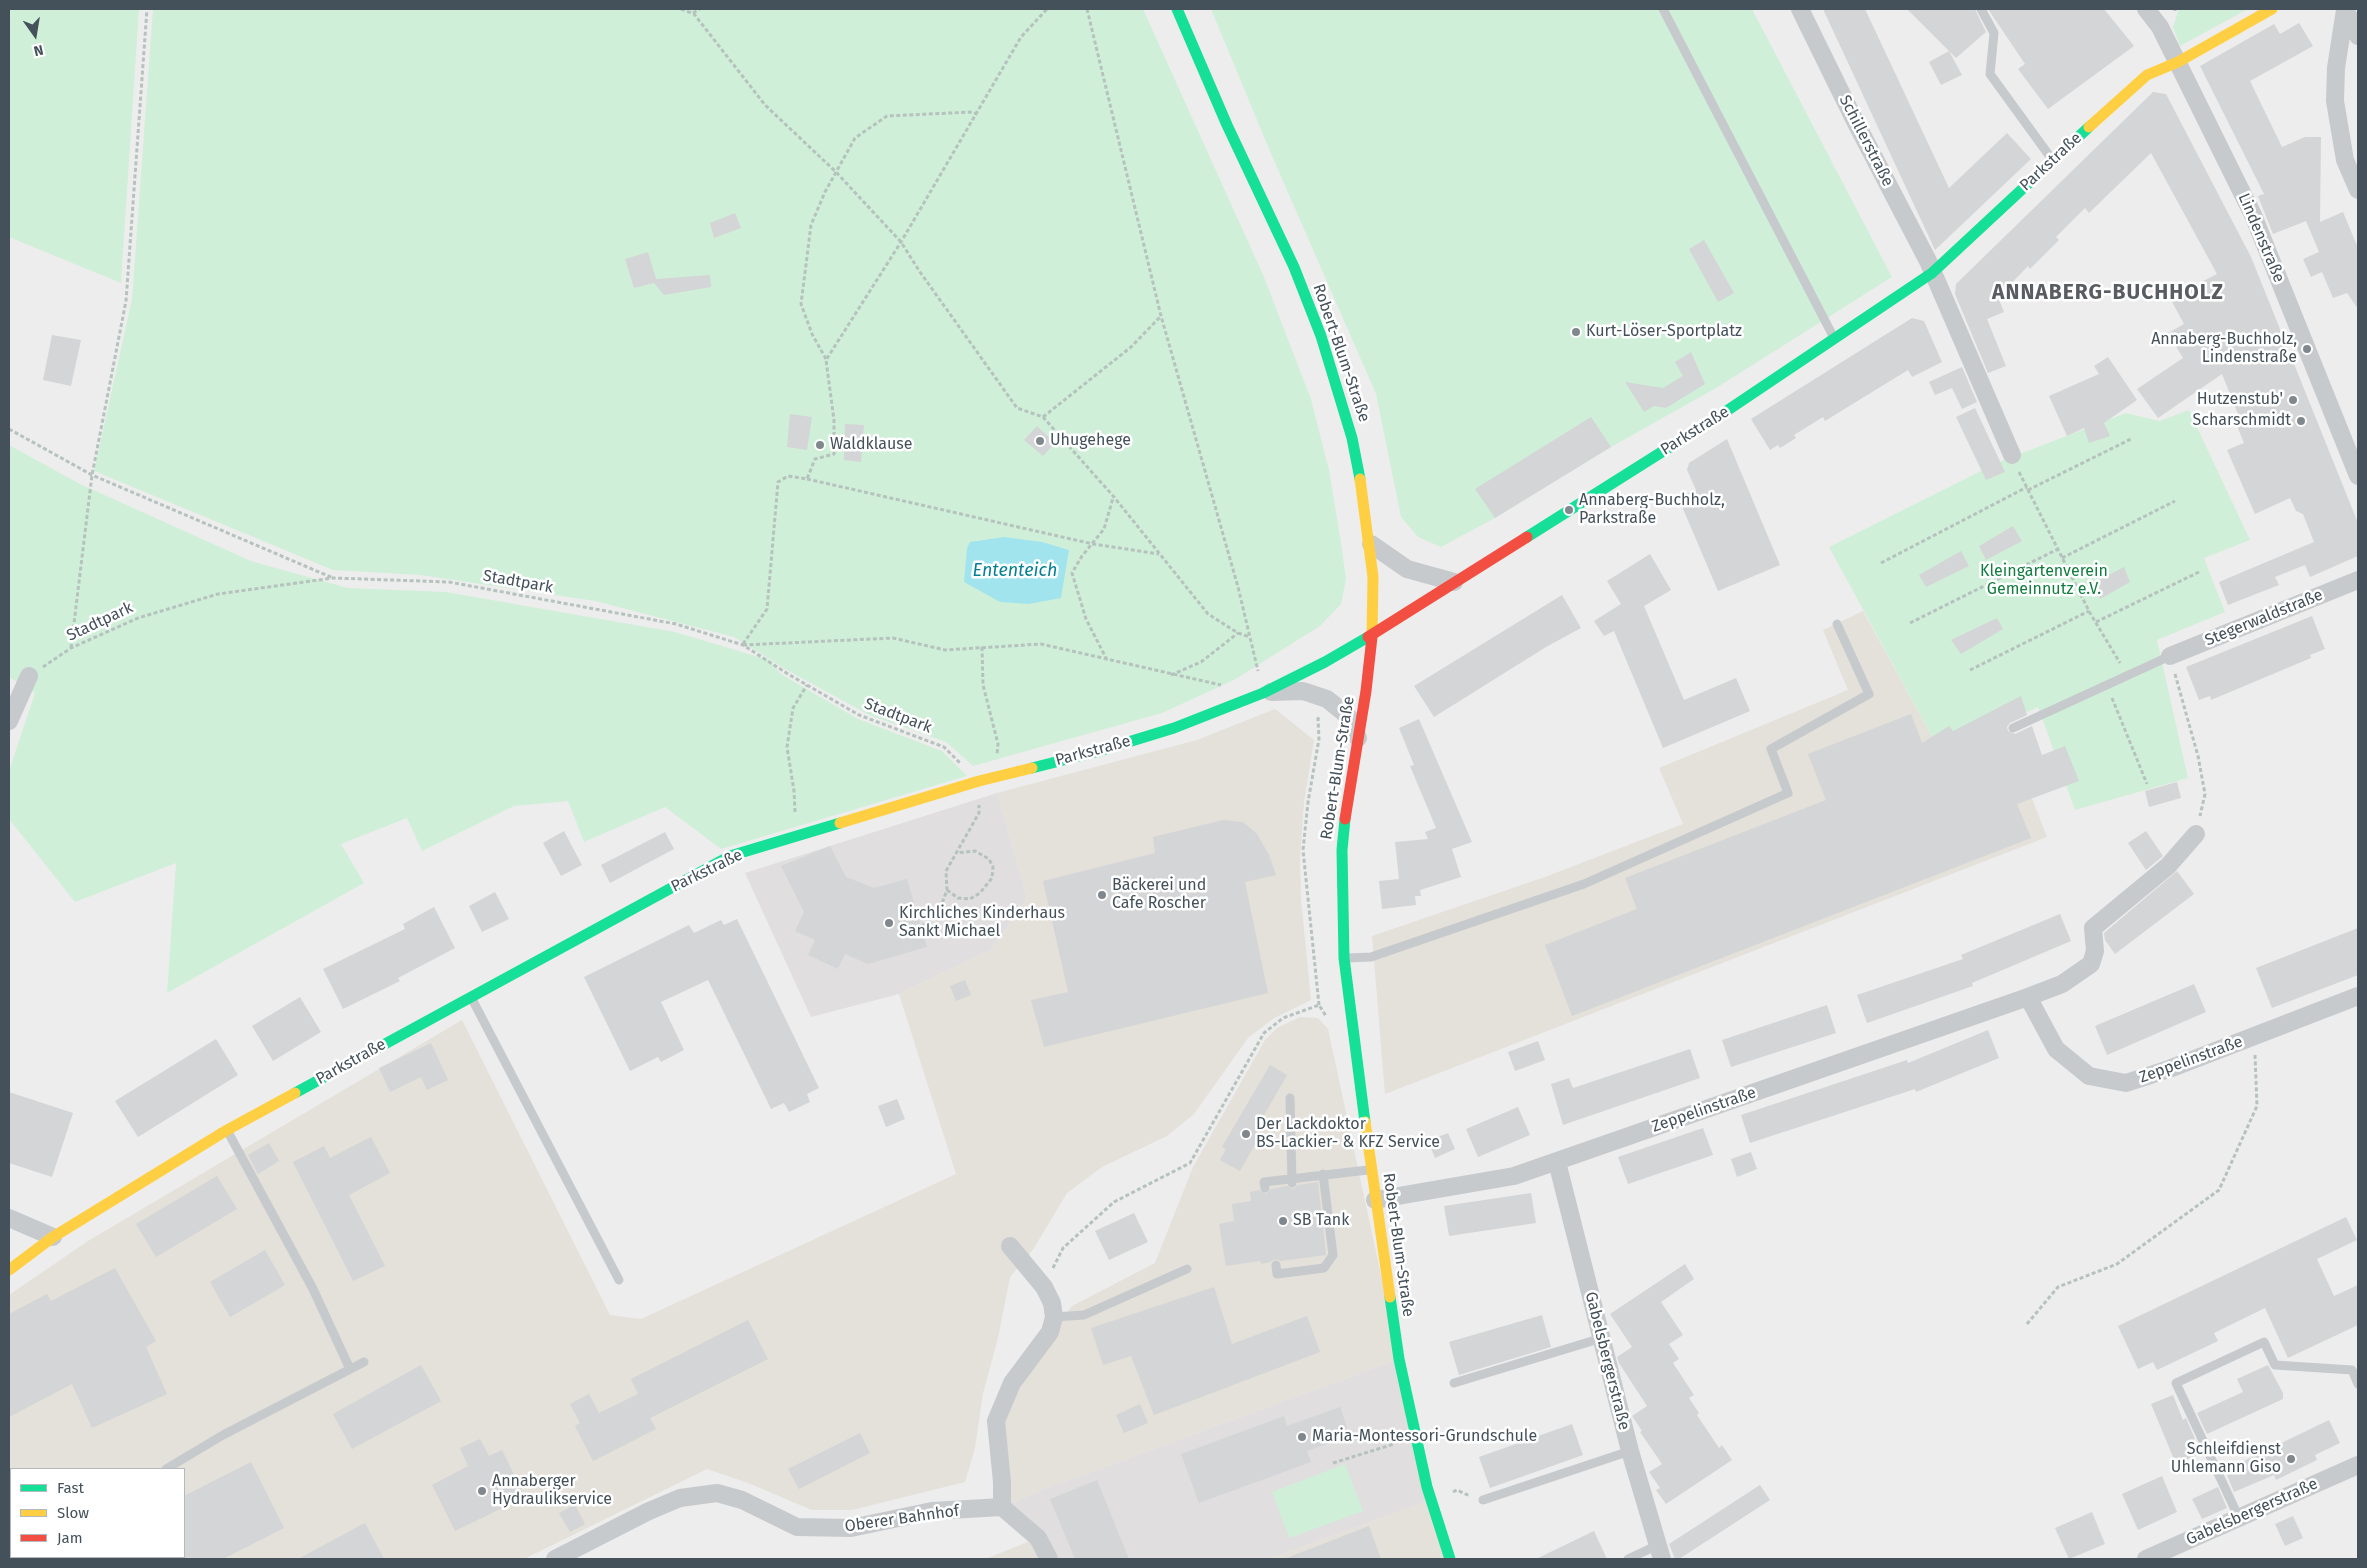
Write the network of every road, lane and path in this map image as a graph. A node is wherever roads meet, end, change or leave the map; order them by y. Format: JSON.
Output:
{"nodes":[{"id":1,"x":147,"y":9,"type":"edge"},
{"id":2,"x":681,"y":9,"type":"edge"},
{"id":3,"x":686,"y":9,"type":"edge"},
{"id":4,"x":700,"y":9,"type":"edge"},
{"id":5,"x":1047,"y":9,"type":"edge"},
{"id":6,"x":1087,"y":9,"type":"edge"},
{"id":7,"x":1177,"y":9,"type":"edge"},
{"id":8,"x":1663,"y":9,"type":"edge"},
{"id":9,"x":1800,"y":9,"type":"edge"},
{"id":10,"x":1981,"y":9,"type":"edge"},
{"id":11,"x":2146,"y":9,"type":"edge"},
{"id":12,"x":2272,"y":9,"type":"edge"},
{"id":13,"x":2345,"y":9,"type":"edge"},
{"id":14,"x":694,"y":14,"type":"junction"},
{"id":15,"x":2358,"y":36,"type":"edge"},
{"id":16,"x":2178,"y":62,"type":"junction"},
{"id":17,"x":977,"y":114,"type":"junction"},
{"id":18,"x":2052,"y":159,"type":"junction"},
{"id":19,"x":836,"y":172,"type":"junction"},
{"id":20,"x":2358,"y":190,"type":"edge"},
{"id":21,"x":901,"y":242,"type":"junction"},
{"id":22,"x":1932,"y":274,"type":"junction"},
{"id":23,"x":1160,"y":316,"type":"junction"},
{"id":24,"x":1835,"y":338,"type":"junction"},
{"id":25,"x":826,"y":360,"type":"junction"},
{"id":26,"x":1042,"y":417,"type":"junction"},
{"id":27,"x":9,"y":429,"type":"edge"},
{"id":28,"x":2131,"y":439,"type":"dead end"},
{"id":29,"x":2012,"y":455,"type":"joint"},
{"id":30,"x":92,"y":474,"type":"junction"},
{"id":31,"x":2358,"y":476,"type":"edge"},
{"id":32,"x":807,"y":480,"type":"junction"},
{"id":33,"x":2027,"y":489,"type":"junction"},
{"id":34,"x":1114,"y":497,"type":"junction"},
{"id":35,"x":2175,"y":501,"type":"dead end"},
{"id":36,"x":1093,"y":544,"type":"junction"},
{"id":37,"x":1371,"y":544,"type":"junction"},
{"id":38,"x":2058,"y":550,"type":"junction"},
{"id":39,"x":1159,"y":554,"type":"junction"},
{"id":40,"x":2062,"y":558,"type":"junction"},
{"id":41,"x":1881,"y":563,"type":"dead end"},
{"id":42,"x":2201,"y":571,"type":"dead end"},
{"id":43,"x":333,"y":578,"type":"junction"},
{"id":44,"x":2358,"y":580,"type":"edge"},
{"id":45,"x":1454,"y":582,"type":"junction"},
{"id":46,"x":2090,"y":611,"type":"junction"},
{"id":47,"x":2096,"y":622,"type":"junction"},
{"id":48,"x":1910,"y":623,"type":"dead end"},
{"id":49,"x":1837,"y":624,"type":"dead end"},
{"id":50,"x":1238,"y":633,"type":"junction"},
{"id":51,"x":1372,"y":634,"type":"junction"},
{"id":52,"x":1250,"y":637,"type":"junction"},
{"id":53,"x":743,"y":645,"type":"junction"},
{"id":54,"x":982,"y":647,"type":"junction"},
{"id":55,"x":71,"y":648,"type":"junction"},
{"id":56,"x":2170,"y":656,"type":"junction"},
{"id":57,"x":1106,"y":660,"type":"junction"},
{"id":58,"x":1970,"y":670,"type":"dead end"},
{"id":59,"x":1171,"y":674,"type":"junction"},
{"id":60,"x":29,"y":676,"type":"joint"},
{"id":61,"x":2128,"y":677,"type":"junction"},
{"id":62,"x":807,"y":685,"type":"junction"},
{"id":63,"x":1227,"y":686,"type":"dead end"},
{"id":64,"x":2107,"y":686,"type":"junction"},
{"id":65,"x":1264,"y":693,"type":"junction"},
{"id":66,"x":1327,"y":699,"type":"junction"},
{"id":67,"x":9,"y":721,"type":"edge"},
{"id":68,"x":2013,"y":728,"type":"dead end"},
{"id":69,"x":1358,"y":738,"type":"junction"},
{"id":70,"x":993,"y":777,"type":"junction"},
{"id":71,"x":978,"y":781,"type":"junction"},
{"id":72,"x":2148,"y":784,"type":"dead end"},
{"id":73,"x":2196,"y":834,"type":"joint"},
{"id":74,"x":796,"y":836,"type":"junction"},
{"id":75,"x":956,"y":853,"type":"junction"},
{"id":76,"x":947,"y":890,"type":"junction"},
{"id":77,"x":921,"y":926,"type":"dead end"},
{"id":78,"x":1344,"y":958,"type":"junction"},
{"id":79,"x":471,"y":996,"type":"junction"},
{"id":80,"x":2358,"y":996,"type":"edge"},
{"id":81,"x":2028,"y":997,"type":"junction"},
{"id":82,"x":1318,"y":1005,"type":"junction"},
{"id":83,"x":1329,"y":1020,"type":"dead end"},
{"id":84,"x":2255,"y":1037,"type":"junction"},
{"id":85,"x":1290,"y":1098,"type":"dead end"},
{"id":86,"x":227,"y":1130,"type":"junction"},
{"id":87,"x":1557,"y":1162,"type":"junction"},
{"id":88,"x":1371,"y":1169,"type":"junction"},
{"id":89,"x":1323,"y":1174,"type":"junction"},
{"id":90,"x":1292,"y":1181,"type":"junction"},
{"id":91,"x":1265,"y":1188,"type":"dead end"},
{"id":92,"x":1375,"y":1200,"type":"junction"},
{"id":93,"x":9,"y":1218,"type":"edge"},
{"id":94,"x":53,"y":1237,"type":"junction"},
{"id":95,"x":1010,"y":1246,"type":"dead end"},
{"id":96,"x":1276,"y":1265,"type":"dead end"},
{"id":97,"x":1187,"y":1269,"type":"dead end"},
{"id":98,"x":9,"y":1270,"type":"edge"},
{"id":99,"x":619,"y":1280,"type":"dead end"},
{"id":100,"x":1044,"y":1287,"type":"junction"},
{"id":101,"x":1054,"y":1317,"type":"junction"},
{"id":102,"x":2027,"y":1324,"type":"dead end"},
{"id":103,"x":1602,"y":1338,"type":"junction"},
{"id":104,"x":364,"y":1362,"type":"dead end"},
{"id":105,"x":350,"y":1369,"type":"junction"},
{"id":106,"x":1454,"y":1384,"type":"dead end"},
{"id":107,"x":2358,"y":1384,"type":"edge"},
{"id":108,"x":1630,"y":1451,"type":"junction"},
{"id":109,"x":2358,"y":1465,"type":"edge"},
{"id":110,"x":168,"y":1468,"type":"edge"},
{"id":111,"x":1483,"y":1500,"type":"dead end"},
{"id":112,"x":1002,"y":1508,"type":"junction"},
{"id":113,"x":2239,"y":1518,"type":"junction"},
{"id":114,"x":1660,"y":1552,"type":"edge"},
{"id":115,"x":555,"y":1559,"type":"edge"},
{"id":116,"x":1049,"y":1559,"type":"edge"},
{"id":117,"x":1450,"y":1559,"type":"edge"},
{"id":118,"x":1628,"y":1559,"type":"edge"},
{"id":119,"x":2146,"y":1559,"type":"edge"}],
"edges":[{"from":1,"to":30,"type":"path"},
{"from":2,"to":14,"type":"path"},
{"from":3,"to":14,"type":"path"},
{"from":4,"to":14,"type":"path"},
{"from":5,"to":17,"type":"path"},
{"from":6,"to":23,"type":"path"},
{"from":7,"to":37,"type":"street","name":"Robert-Blum-Straße"},
{"from":8,"to":24,"type":"lane"},
{"from":9,"to":22,"type":"street","name":"Schillerstraße"},
{"from":10,"to":18,"type":"lane"},
{"from":11,"to":16,"type":"street","name":"Lindenstraße"},
{"from":12,"to":16,"type":"street","name":"Parkstraße"},
{"from":13,"to":15,"type":"street"},
{"from":13,"to":20,"type":"street"},
{"from":14,"to":19,"type":"path"},
{"from":16,"to":18,"type":"street","name":"Parkstraße"},
{"from":16,"to":31,"type":"street","name":"Lindenstraße"},
{"from":17,"to":19,"type":"path"},
{"from":17,"to":21,"type":"path"},
{"from":18,"to":22,"type":"street","name":"Parkstraße"},
{"from":19,"to":21,"type":"path"},
{"from":19,"to":25,"type":"path"},
{"from":21,"to":25,"type":"path"},
{"from":21,"to":26,"type":"path"},
{"from":22,"to":24,"type":"street","name":"Parkstraße"},
{"from":22,"to":29,"type":"street"},
{"from":23,"to":26,"type":"path"},
{"from":23,"to":52,"type":"path"},
{"from":24,"to":45,"type":"street","name":"Parkstraße"},
{"from":25,"to":32,"type":"path"},
{"from":26,"to":34,"type":"path"},
{"from":27,"to":30,"type":"path"},
{"from":28,"to":33,"type":"path"},
{"from":29,"to":33,"type":"path"},
{"from":30,"to":43,"type":"path"},
{"from":30,"to":55,"type":"path"},
{"from":32,"to":36,"type":"path"},
{"from":32,"to":53,"type":"path"},
{"from":33,"to":38,"type":"path"},
{"from":33,"to":41,"type":"path"},
{"from":34,"to":36,"type":"path"},
{"from":34,"to":39,"type":"path"},
{"from":35,"to":40,"type":"path"},
{"from":36,"to":39,"type":"path"},
{"from":36,"to":57,"type":"path"},
{"from":37,"to":45,"type":"street"},
{"from":37,"to":51,"type":"street","name":"Robert-Blum-Straße"},
{"from":38,"to":40,"type":"path"},
{"from":38,"to":48,"type":"path"},
{"from":39,"to":50,"type":"path"},
{"from":40,"to":46,"type":"path"},
{"from":42,"to":47,"type":"path"},
{"from":43,"to":53,"type":"path","name":"Stadtpark"},
{"from":43,"to":55,"type":"path","name":"Stadtpark"},
{"from":44,"to":56,"type":"street","name":"Stegerwaldstraße"},
{"from":45,"to":51,"type":"street","name":"Parkstraße"},
{"from":46,"to":47,"type":"path"},
{"from":46,"to":58,"type":"path"},
{"from":47,"to":61,"type":"path"},
{"from":49,"to":78,"type":"lane"},
{"from":50,"to":52,"type":"path"},
{"from":50,"to":59,"type":"path"},
{"from":51,"to":65,"type":"street","name":"Parkstraße"},
{"from":51,"to":69,"type":"street","name":"Robert-Blum-Straße"},
{"from":52,"to":65,"type":"path"},
{"from":53,"to":54,"type":"path"},
{"from":53,"to":62,"type":"path","name":"Stadtpark"},
{"from":54,"to":57,"type":"path"},
{"from":54,"to":70,"type":"path"},
{"from":55,"to":60,"type":"path","name":"Stadtpark"},
{"from":56,"to":61,"type":"lane"},
{"from":56,"to":73,"type":"path"},
{"from":57,"to":59,"type":"path"},
{"from":59,"to":63,"type":"path"},
{"from":60,"to":67,"type":"street"},
{"from":61,"to":64,"type":"lane"},
{"from":62,"to":71,"type":"path","name":"Stadtpark"},
{"from":62,"to":74,"type":"path"},
{"from":64,"to":68,"type":"lane"},
{"from":64,"to":72,"type":"path"},
{"from":65,"to":66,"type":"street"},
{"from":65,"to":70,"type":"street","name":"Parkstraße"},
{"from":66,"to":69,"type":"street"},
{"from":66,"to":82,"type":"path"},
{"from":69,"to":78,"type":"street","name":"Robert-Blum-Straße"},
{"from":70,"to":71,"type":"street","name":"Parkstraße"},
{"from":71,"to":74,"type":"street","name":"Parkstraße"},
{"from":71,"to":75,"type":"path"},
{"from":73,"to":81,"type":"street","name":"Zeppelinstraße"},
{"from":74,"to":79,"type":"street","name":"Parkstraße"},
{"from":75,"to":76,"type":"path"},
{"from":75,"to":76,"type":"path"},
{"from":76,"to":77,"type":"path"},
{"from":78,"to":88,"type":"street","name":"Robert-Blum-Straße"},
{"from":79,"to":86,"type":"street","name":"Parkstraße"},
{"from":79,"to":99,"type":"lane"},
{"from":80,"to":84,"type":"street","name":"Zeppelinstraße"},
{"from":81,"to":84,"type":"street","name":"Zeppelinstraße"},
{"from":81,"to":87,"type":"street","name":"Zeppelinstraße"},
{"from":82,"to":83,"type":"path"},
{"from":82,"to":100,"type":"path"},
{"from":84,"to":102,"type":"path"},
{"from":85,"to":90,"type":"lane"},
{"from":86,"to":94,"type":"street","name":"Parkstraße"},
{"from":86,"to":105,"type":"lane"},
{"from":87,"to":92,"type":"street","name":"Zeppelinstraße"},
{"from":87,"to":103,"type":"street","name":"Gabelsbergerstraße"},
{"from":88,"to":89,"type":"lane"},
{"from":88,"to":92,"type":"street","name":"Robert-Blum-Straße"},
{"from":89,"to":90,"type":"lane"},
{"from":89,"to":96,"type":"lane"},
{"from":90,"to":91,"type":"lane"},
{"from":92,"to":117,"type":"street","name":"Robert-Blum-Straße"},
{"from":93,"to":94,"type":"street"},
{"from":94,"to":98,"type":"street","name":"Parkstraße"},
{"from":95,"to":100,"type":"street"},
{"from":97,"to":101,"type":"lane"},
{"from":100,"to":101,"type":"street"},
{"from":101,"to":112,"type":"street"},
{"from":103,"to":106,"type":"lane"},
{"from":103,"to":108,"type":"street","name":"Gabelsbergerstraße"},
{"from":104,"to":105,"type":"lane"},
{"from":105,"to":110,"type":"lane"},
{"from":107,"to":113,"type":"lane"},
{"from":108,"to":111,"type":"lane"},
{"from":108,"to":114,"type":"street","name":"Gabelsbergerstraße"},
{"from":109,"to":113,"type":"street","name":"Gabelsbergerstraße"},
{"from":112,"to":115,"type":"street","name":"Oberer Bahnhof"},
{"from":112,"to":116,"type":"street"},
{"from":113,"to":119,"type":"street","name":"Gabelsbergerstraße"},
{"from":114,"to":118,"type":"lane"}]}
